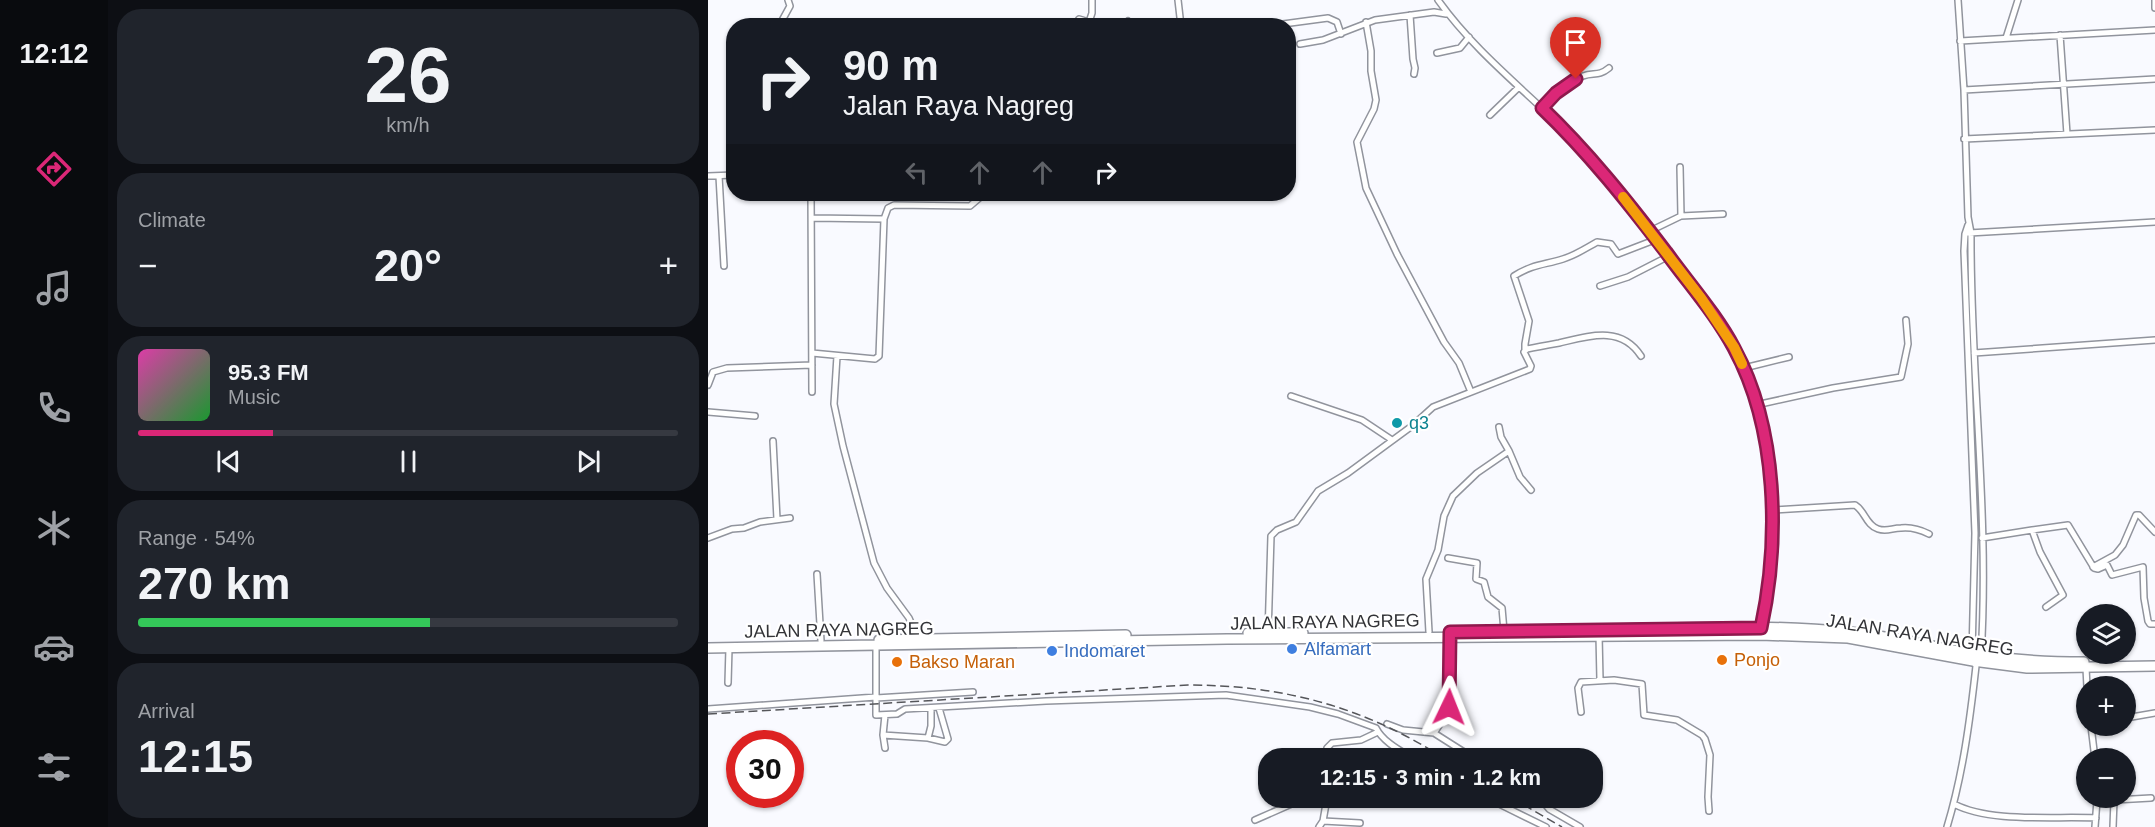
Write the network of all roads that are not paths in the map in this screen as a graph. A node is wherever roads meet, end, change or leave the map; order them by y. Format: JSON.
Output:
{"nodes":[{"id":1,"x":788,"y":0,"type":"edge"},
{"id":2,"x":1092,"y":0,"type":"edge"},
{"id":3,"x":1178,"y":0,"type":"edge"},
{"id":4,"x":1438,"y":0,"type":"edge"},
{"id":5,"x":1958,"y":0,"type":"edge"},
{"id":6,"x":2018,"y":0,"type":"edge"},
{"id":7,"x":2155,"y":0,"type":"edge"},
{"id":8,"x":2155,"y":9,"type":"edge"},
{"id":9,"x":1448,"y":14,"type":"junction"},
{"id":10,"x":1410,"y":15,"type":"junction"},
{"id":11,"x":783,"y":18,"type":"edge"},
{"id":12,"x":1090,"y":18,"type":"edge"},
{"id":13,"x":1180,"y":18,"type":"edge"},
{"id":14,"x":1296,"y":22,"type":"edge"},
{"id":15,"x":1366,"y":22,"type":"junction"},
{"id":16,"x":2155,"y":30,"type":"edge"},
{"id":17,"x":1341,"y":34,"type":"junction"},
{"id":18,"x":2060,"y":35,"type":"junction"},
{"id":19,"x":1469,"y":38,"type":"junction"},
{"id":20,"x":2006,"y":38,"type":"junction"},
{"id":21,"x":1960,"y":41,"type":"junction"},
{"id":22,"x":1300,"y":44,"type":"dead end"},
{"id":23,"x":1437,"y":53,"type":"dead end"},
{"id":24,"x":1609,"y":68,"type":"dead end"},
{"id":25,"x":1414,"y":74,"type":"dead end"},
{"id":26,"x":2155,"y":79,"type":"edge"},
{"id":27,"x":2064,"y":85,"type":"junction"},
{"id":28,"x":1519,"y":87,"type":"junction"},
{"id":29,"x":1964,"y":90,"type":"junction"},
{"id":30,"x":1542,"y":108,"type":"junction"},
{"id":31,"x":1490,"y":115,"type":"dead end"},
{"id":32,"x":2155,"y":130,"type":"edge"},
{"id":33,"x":2067,"y":134,"type":"junction"},
{"id":34,"x":1964,"y":139,"type":"junction"},
{"id":35,"x":1680,"y":167,"type":"dead end"},
{"id":36,"x":708,"y":176,"type":"edge"},
{"id":37,"x":719,"y":176,"type":"junction"},
{"id":38,"x":726,"y":176,"type":"edge"},
{"id":39,"x":811,"y":201,"type":"edge"},
{"id":40,"x":976,"y":201,"type":"edge"},
{"id":41,"x":1723,"y":214,"type":"dead end"},
{"id":42,"x":1682,"y":216,"type":"junction"},
{"id":43,"x":812,"y":218,"type":"junction"},
{"id":44,"x":884,"y":219,"type":"junction"},
{"id":45,"x":2155,"y":222,"type":"edge"},
{"id":46,"x":1650,"y":231,"type":"junction"},
{"id":47,"x":1968,"y":234,"type":"junction"},
{"id":48,"x":1657,"y":239,"type":"junction"},
{"id":49,"x":1669,"y":256,"type":"junction"},
{"id":50,"x":724,"y":266,"type":"dead end"},
{"id":51,"x":1600,"y":286,"type":"dead end"},
{"id":52,"x":1906,"y":320,"type":"dead end"},
{"id":53,"x":2155,"y":340,"type":"edge"},
{"id":54,"x":1526,"y":350,"type":"junction"},
{"id":55,"x":812,"y":353,"type":"junction"},
{"id":56,"x":1972,"y":353,"type":"junction"},
{"id":57,"x":837,"y":356,"type":"junction"},
{"id":58,"x":1641,"y":356,"type":"dead end"},
{"id":59,"x":1789,"y":357,"type":"dead end"},
{"id":60,"x":812,"y":365,"type":"junction"},
{"id":61,"x":1744,"y":368,"type":"junction"},
{"id":62,"x":708,"y":385,"type":"edge"},
{"id":63,"x":812,"y":392,"type":"dead end"},
{"id":64,"x":1471,"y":392,"type":"junction"},
{"id":65,"x":1291,"y":396,"type":"dead end"},
{"id":66,"x":1756,"y":405,"type":"junction"},
{"id":67,"x":708,"y":412,"type":"edge"},
{"id":68,"x":755,"y":416,"type":"dead end"},
{"id":69,"x":1499,"y":428,"type":"dead end"},
{"id":70,"x":1392,"y":440,"type":"junction"},
{"id":71,"x":773,"y":441,"type":"dead end"},
{"id":72,"x":1509,"y":451,"type":"junction"},
{"id":73,"x":1531,"y":490,"type":"dead end"},
{"id":74,"x":1772,"y":510,"type":"junction"},
{"id":75,"x":790,"y":518,"type":"dead end"},
{"id":76,"x":777,"y":519,"type":"junction"},
{"id":77,"x":2032,"y":530,"type":"junction"},
{"id":78,"x":2155,"y":532,"type":"edge"},
{"id":79,"x":1929,"y":534,"type":"dead end"},
{"id":80,"x":708,"y":538,"type":"edge"},
{"id":81,"x":1982,"y":538,"type":"junction"},
{"id":82,"x":1975,"y":548,"type":"junction"},
{"id":83,"x":1982,"y":549,"type":"junction"},
{"id":84,"x":1448,"y":558,"type":"dead end"},
{"id":85,"x":2093,"y":567,"type":"junction"},
{"id":86,"x":817,"y":574,"type":"dead end"},
{"id":87,"x":2046,"y":607,"type":"dead end"},
{"id":88,"x":2155,"y":624,"type":"edge"},
{"id":89,"x":1504,"y":631,"type":"junction"},
{"id":90,"x":1761,"y":631,"type":"junction"},
{"id":91,"x":1429,"y":632,"type":"junction"},
{"id":92,"x":1450,"y":634,"type":"junction"},
{"id":93,"x":1599,"y":635,"type":"junction"},
{"id":94,"x":1268,"y":636,"type":"junction"},
{"id":95,"x":918,"y":639,"type":"junction"},
{"id":96,"x":821,"y":641,"type":"junction"},
{"id":97,"x":708,"y":643,"type":"edge"},
{"id":98,"x":876,"y":646,"type":"junction"},
{"id":99,"x":708,"y":648,"type":"edge"},
{"id":100,"x":729,"y":648,"type":"junction"},
{"id":101,"x":1976,"y":659,"type":"junction"},
{"id":102,"x":2155,"y":660,"type":"edge"},
{"id":103,"x":2155,"y":666,"type":"edge"},
{"id":104,"x":2085,"y":668,"type":"junction"},
{"id":105,"x":2086,"y":676,"type":"edge"},
{"id":106,"x":1600,"y":679,"type":"junction"},
{"id":107,"x":728,"y":683,"type":"dead end"},
{"id":108,"x":973,"y":692,"type":"dead end"},
{"id":109,"x":876,"y":697,"type":"junction"},
{"id":110,"x":931,"y":708,"type":"junction"},
{"id":111,"x":939,"y":708,"type":"junction"},
{"id":112,"x":708,"y":709,"type":"edge"},
{"id":113,"x":1581,"y":712,"type":"dead end"},
{"id":114,"x":2155,"y":713,"type":"edge"},
{"id":115,"x":885,"y":715,"type":"junction"},
{"id":116,"x":2136,"y":716,"type":"edge"},
{"id":117,"x":1387,"y":724,"type":"dead end"},
{"id":118,"x":1378,"y":732,"type":"junction"},
{"id":119,"x":1434,"y":733,"type":"junction"},
{"id":120,"x":883,"y":735,"type":"junction"},
{"id":121,"x":928,"y":738,"type":"junction"},
{"id":122,"x":885,"y":748,"type":"dead end"},
{"id":123,"x":1327,"y":748,"type":"edge"},
{"id":124,"x":1397,"y":748,"type":"edge"},
{"id":125,"x":1457,"y":748,"type":"edge"},
{"id":126,"x":2151,"y":798,"type":"dead end"},
{"id":127,"x":2136,"y":799,"type":"edge"},
{"id":128,"x":1954,"y":804,"type":"junction"},
{"id":129,"x":1282,"y":808,"type":"edge"},
{"id":130,"x":1325,"y":808,"type":"edge"},
{"id":131,"x":1507,"y":808,"type":"edge"},
{"id":132,"x":1548,"y":808,"type":"edge"},
{"id":133,"x":2097,"y":808,"type":"edge"},
{"id":134,"x":2114,"y":808,"type":"edge"},
{"id":135,"x":1709,"y":810,"type":"dead end"},
{"id":136,"x":2096,"y":818,"type":"junction"},
{"id":137,"x":1255,"y":820,"type":"dead end"},
{"id":138,"x":1323,"y":821,"type":"junction"},
{"id":139,"x":1360,"y":822,"type":"dead end"},
{"id":140,"x":1319,"y":827,"type":"edge"},
{"id":141,"x":1546,"y":827,"type":"edge"},
{"id":142,"x":1580,"y":827,"type":"edge"},
{"id":143,"x":1947,"y":827,"type":"edge"},
{"id":144,"x":2095,"y":827,"type":"edge"},
{"id":145,"x":2113,"y":827,"type":"edge"}],
"edges":[{"from":1,"to":11,"type":"street"},
{"from":2,"to":12,"type":"street"},
{"from":3,"to":13,"type":"street"},
{"from":4,"to":9,"type":"street"},
{"from":5,"to":21,"type":"street"},
{"from":6,"to":20,"type":"street"},
{"from":7,"to":8,"type":"street"},
{"from":9,"to":10,"type":"street"},
{"from":9,"to":19,"type":"street"},
{"from":10,"to":15,"type":"street"},
{"from":10,"to":25,"type":"street"},
{"from":14,"to":17,"type":"street"},
{"from":15,"to":17,"type":"street"},
{"from":15,"to":64,"type":"street"},
{"from":16,"to":18,"type":"street"},
{"from":17,"to":22,"type":"street"},
{"from":18,"to":20,"type":"street"},
{"from":18,"to":27,"type":"street"},
{"from":19,"to":23,"type":"street"},
{"from":19,"to":28,"type":"street"},
{"from":20,"to":21,"type":"street"},
{"from":21,"to":29,"type":"street"},
{"from":24,"to":30,"type":"street"},
{"from":26,"to":27,"type":"street"},
{"from":27,"to":29,"type":"street"},
{"from":27,"to":33,"type":"street"},
{"from":28,"to":30,"type":"street"},
{"from":28,"to":31,"type":"street"},
{"from":29,"to":34,"type":"street"},
{"from":30,"to":46,"type":"street"},
{"from":32,"to":33,"type":"street"},
{"from":33,"to":34,"type":"street"},
{"from":34,"to":47,"type":"street"},
{"from":35,"to":42,"type":"street"},
{"from":36,"to":37,"type":"street"},
{"from":37,"to":38,"type":"street"},
{"from":37,"to":50,"type":"street"},
{"from":39,"to":43,"type":"street"},
{"from":40,"to":44,"type":"street"},
{"from":41,"to":42,"type":"street"},
{"from":42,"to":46,"type":"street"},
{"from":43,"to":44,"type":"street"},
{"from":43,"to":55,"type":"street"},
{"from":44,"to":57,"type":"street"},
{"from":45,"to":47,"type":"street"},
{"from":46,"to":48,"type":"street"},
{"from":47,"to":56,"type":"street"},
{"from":48,"to":49,"type":"street"},
{"from":48,"to":54,"type":"street"},
{"from":49,"to":51,"type":"street"},
{"from":49,"to":61,"type":"street"},
{"from":52,"to":66,"type":"street"},
{"from":53,"to":56,"type":"street"},
{"from":54,"to":58,"type":"street"},
{"from":54,"to":64,"type":"street"},
{"from":55,"to":57,"type":"street"},
{"from":55,"to":60,"type":"street"},
{"from":56,"to":81,"type":"street"},
{"from":56,"to":82,"type":"street"},
{"from":57,"to":95,"type":"street"},
{"from":59,"to":61,"type":"street"},
{"from":60,"to":62,"type":"street"},
{"from":60,"to":63,"type":"street"},
{"from":61,"to":66,"type":"street"},
{"from":64,"to":70,"type":"street"},
{"from":65,"to":70,"type":"street"},
{"from":66,"to":74,"type":"street"},
{"from":67,"to":68,"type":"street"},
{"from":69,"to":72,"type":"street"},
{"from":70,"to":94,"type":"street"},
{"from":71,"to":76,"type":"street"},
{"from":72,"to":73,"type":"street"},
{"from":72,"to":91,"type":"street"},
{"from":74,"to":79,"type":"street"},
{"from":74,"to":90,"type":"street"},
{"from":75,"to":76,"type":"street"},
{"from":76,"to":80,"type":"street"},
{"from":77,"to":81,"type":"street"},
{"from":77,"to":85,"type":"street"},
{"from":77,"to":87,"type":"street"},
{"from":78,"to":85,"type":"street"},
{"from":81,"to":83,"type":"street"},
{"from":82,"to":83,"type":"street"},
{"from":82,"to":101,"type":"street"},
{"from":83,"to":101,"type":"street"},
{"from":84,"to":89,"type":"street"},
{"from":85,"to":88,"type":"street"},
{"from":86,"to":96,"type":"street"},
{"from":89,"to":90,"type":"highway","name":"JALAN RAYA NAGREG"},
{"from":89,"to":92,"type":"highway","name":"JALAN RAYA NAGREG"},
{"from":90,"to":93,"type":"highway","name":"JALAN RAYA NAGREG"},
{"from":90,"to":101,"type":"highway","name":"JALAN RAYA NAGREG"},
{"from":91,"to":92,"type":"highway","name":"JALAN RAYA NAGREG"},
{"from":91,"to":94,"type":"highway","name":"JALAN RAYA NAGREG"},
{"from":92,"to":93,"type":"highway","name":"JALAN RAYA NAGREG"},
{"from":92,"to":94,"type":"highway","name":"JALAN RAYA NAGREG"},
{"from":92,"to":119,"type":"street"},
{"from":93,"to":106,"type":"street"},
{"from":94,"to":95,"type":"highway","name":"JALAN RAYA NAGREG"},
{"from":94,"to":98,"type":"highway","name":"JALAN RAYA NAGREG"},
{"from":95,"to":96,"type":"highway","name":"JALAN RAYA NAGREG"},
{"from":96,"to":97,"type":"highway","name":"JALAN RAYA NAGREG"},
{"from":98,"to":100,"type":"highway","name":"JALAN RAYA NAGREG"},
{"from":98,"to":109,"type":"street"},
{"from":99,"to":100,"type":"highway","name":"JALAN RAYA NAGREG"},
{"from":100,"to":107,"type":"street"},
{"from":101,"to":102,"type":"highway","name":"JALAN RAYA NAGREG"},
{"from":101,"to":104,"type":"highway","name":"JALAN RAYA NAGREG"},
{"from":101,"to":128,"type":"street"},
{"from":103,"to":104,"type":"highway","name":"JALAN RAYA NAGREG"},
{"from":104,"to":105,"type":"street"},
{"from":106,"to":113,"type":"street"},
{"from":106,"to":135,"type":"street"},
{"from":108,"to":109,"type":"street"},
{"from":109,"to":112,"type":"street"},
{"from":109,"to":115,"type":"street"},
{"from":110,"to":111,"type":"street"},
{"from":110,"to":115,"type":"street"},
{"from":110,"to":121,"type":"street"},
{"from":111,"to":118,"type":"street"},
{"from":111,"to":121,"type":"street"},
{"from":114,"to":116,"type":"street"},
{"from":115,"to":120,"type":"street"},
{"from":117,"to":119,"type":"street"},
{"from":118,"to":123,"type":"street"},
{"from":118,"to":124,"type":"street"},
{"from":119,"to":125,"type":"street"},
{"from":120,"to":121,"type":"street"},
{"from":120,"to":122,"type":"street"},
{"from":126,"to":127,"type":"street"},
{"from":128,"to":136,"type":"street"},
{"from":128,"to":143,"type":"street"},
{"from":129,"to":137,"type":"street"},
{"from":130,"to":138,"type":"street"},
{"from":131,"to":141,"type":"street"},
{"from":132,"to":142,"type":"street"},
{"from":133,"to":136,"type":"street"},
{"from":134,"to":145,"type":"street"},
{"from":136,"to":144,"type":"street"},
{"from":138,"to":139,"type":"street"},
{"from":138,"to":140,"type":"street"}]}
